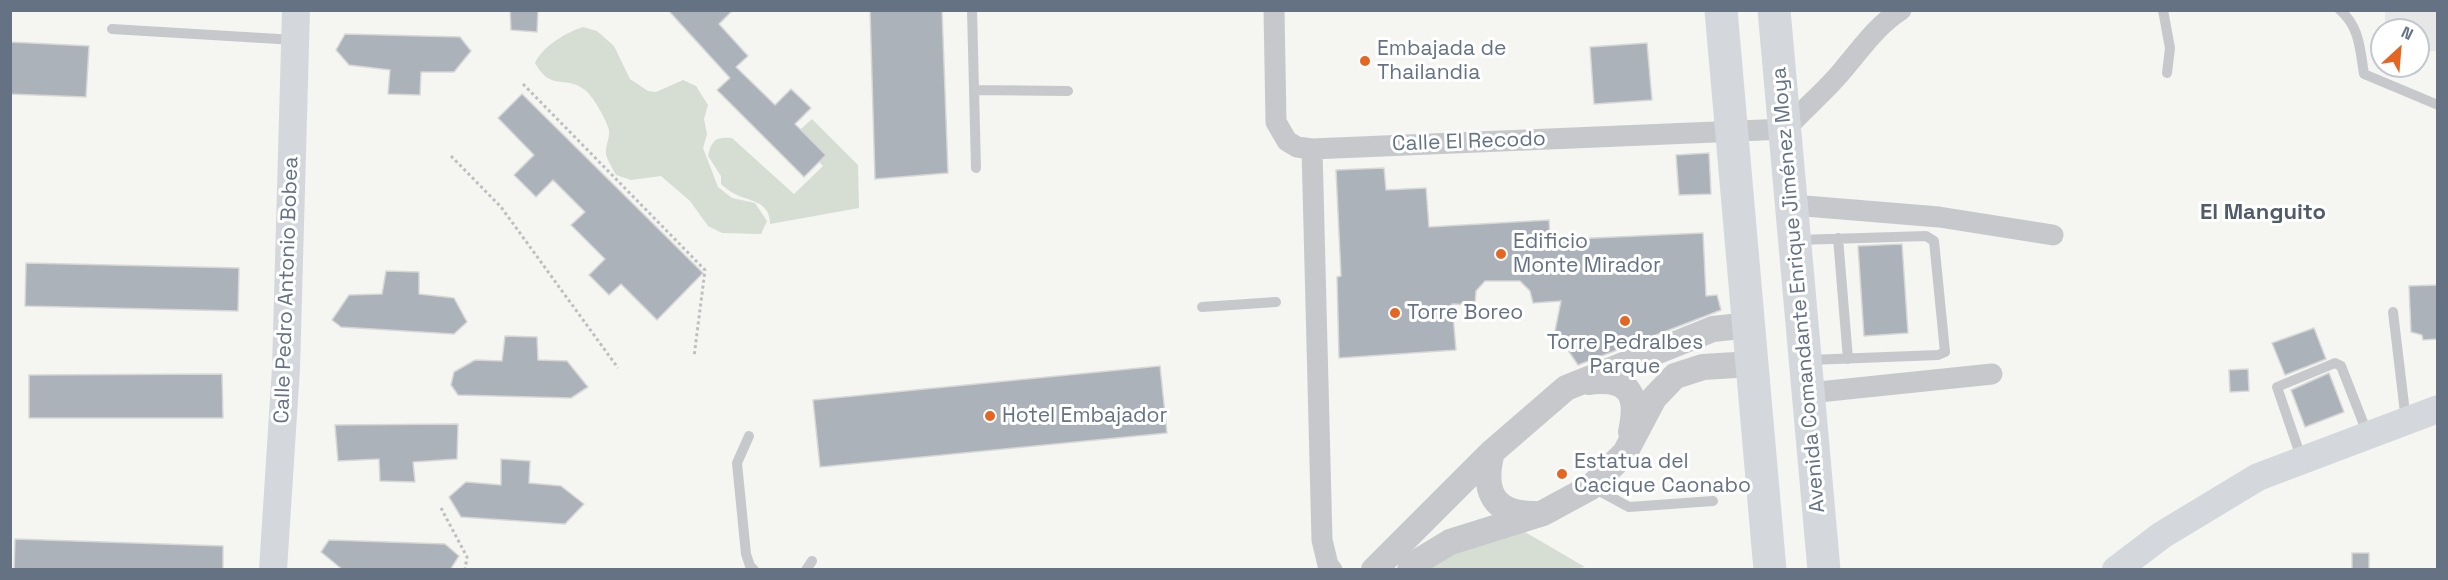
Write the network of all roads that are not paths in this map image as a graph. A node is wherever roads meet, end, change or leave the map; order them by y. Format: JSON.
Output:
{"nodes":[{"id":1,"x":296,"y":10,"type":"edge"},
{"id":2,"x":972,"y":10,"type":"edge"},
{"id":3,"x":1274,"y":10,"type":"edge"},
{"id":4,"x":1721,"y":10,"type":"edge"},
{"id":5,"x":1774,"y":10,"type":"edge"},
{"id":6,"x":1901,"y":10,"type":"edge"},
{"id":7,"x":2163,"y":10,"type":"edge"},
{"id":8,"x":2340,"y":10,"type":"edge"},
{"id":9,"x":112,"y":29,"type":"dead end"},
{"id":10,"x":295,"y":40,"type":"junction"},
{"id":11,"x":2167,"y":73,"type":"dead end"},
{"id":12,"x":974,"y":90,"type":"junction"},
{"id":13,"x":1068,"y":90,"type":"dead end"},
{"id":14,"x":2438,"y":105,"type":"edge"},
{"id":15,"x":1786,"y":129,"type":"junction"},
{"id":16,"x":1732,"y":131,"type":"junction"},
{"id":17,"x":1312,"y":149,"type":"junction"},
{"id":18,"x":976,"y":168,"type":"dead end"},
{"id":19,"x":1792,"y":205,"type":"junction"},
{"id":20,"x":2053,"y":235,"type":"dead end"},
{"id":21,"x":1838,"y":238,"type":"junction"},
{"id":22,"x":1795,"y":240,"type":"junction"},
{"id":23,"x":1276,"y":302,"type":"dead end"},
{"id":24,"x":1202,"y":307,"type":"dead end"},
{"id":25,"x":2393,"y":312,"type":"dead end"},
{"id":26,"x":1749,"y":325,"type":"junction"},
{"id":27,"x":1848,"y":359,"type":"junction"},
{"id":28,"x":1806,"y":360,"type":"junction"},
{"id":29,"x":1752,"y":363,"type":"junction"},
{"id":30,"x":1992,"y":374,"type":"dead end"},
{"id":31,"x":1566,"y":388,"type":"junction"},
{"id":32,"x":1809,"y":393,"type":"junction"},
{"id":33,"x":2438,"y":409,"type":"edge"},
{"id":34,"x":2406,"y":421,"type":"junction"},
{"id":35,"x":2368,"y":435,"type":"junction"},
{"id":36,"x":749,"y":436,"type":"dead end"},
{"id":37,"x":1492,"y":452,"type":"junction"},
{"id":38,"x":1625,"y":453,"type":"junction"},
{"id":39,"x":2302,"y":460,"type":"junction"},
{"id":40,"x":1591,"y":487,"type":"junction"},
{"id":41,"x":1713,"y":501,"type":"dead end"},
{"id":42,"x":1543,"y":513,"type":"junction"},
{"id":43,"x":273,"y":570,"type":"edge"},
{"id":44,"x":754,"y":570,"type":"edge"},
{"id":45,"x":1332,"y":570,"type":"edge"},
{"id":46,"x":1374,"y":570,"type":"edge"},
{"id":47,"x":1410,"y":570,"type":"edge"},
{"id":48,"x":1770,"y":570,"type":"edge"},
{"id":49,"x":1824,"y":570,"type":"edge"},
{"id":50,"x":2116,"y":570,"type":"edge"}],
"edges":[{"from":1,"to":10,"type":"main road","name":"Calle Pedro Antonio Bobea"},
{"from":2,"to":12,"type":"lane"},
{"from":3,"to":17,"type":"street","name":"Calle El Recodo"},
{"from":4,"to":16,"type":"main road"},
{"from":5,"to":15,"type":"main road","name":"Avenida Comandante Enrique Jiménez Moya"},
{"from":6,"to":15,"type":"street"},
{"from":7,"to":11,"type":"lane"},
{"from":8,"to":14,"type":"lane"},
{"from":9,"to":10,"type":"lane"},
{"from":10,"to":43,"type":"main road","name":"Calle Pedro Antonio Bobea"},
{"from":12,"to":13,"type":"lane"},
{"from":12,"to":18,"type":"lane"},
{"from":15,"to":16,"type":"street","name":"Calle El Recodo"},
{"from":15,"to":19,"type":"main road","name":"Avenida Comandante Enrique Jiménez Moya"},
{"from":16,"to":17,"type":"street","name":"Calle El Recodo"},
{"from":16,"to":26,"type":"main road"},
{"from":17,"to":45,"type":"street"},
{"from":19,"to":20,"type":"street"},
{"from":19,"to":22,"type":"main road","name":"Avenida Comandante Enrique Jiménez Moya"},
{"from":21,"to":22,"type":"lane"},
{"from":21,"to":27,"type":"lane"},
{"from":21,"to":27,"type":"lane"},
{"from":22,"to":28,"type":"main road","name":"Avenida Comandante Enrique Jiménez Moya"},
{"from":23,"to":24,"type":"lane"},
{"from":25,"to":34,"type":"lane"},
{"from":26,"to":29,"type":"main road"},
{"from":26,"to":31,"type":"street"},
{"from":27,"to":28,"type":"lane"},
{"from":28,"to":32,"type":"main road","name":"Avenida Comandante Enrique Jiménez Moya"},
{"from":29,"to":38,"type":"street"},
{"from":29,"to":48,"type":"main road"},
{"from":30,"to":32,"type":"street"},
{"from":31,"to":37,"type":"street"},
{"from":31,"to":38,"type":"street"},
{"from":32,"to":49,"type":"main road","name":"Avenida Comandante Enrique Jiménez Moya"},
{"from":33,"to":34,"type":"main road"},
{"from":34,"to":35,"type":"main road"},
{"from":35,"to":39,"type":"main road"},
{"from":35,"to":39,"type":"lane"},
{"from":36,"to":44,"type":"lane"},
{"from":37,"to":42,"type":"street"},
{"from":37,"to":46,"type":"street"},
{"from":38,"to":40,"type":"street"},
{"from":39,"to":50,"type":"main road"},
{"from":40,"to":41,"type":"lane"},
{"from":40,"to":42,"type":"street"},
{"from":42,"to":47,"type":"street"}]}
